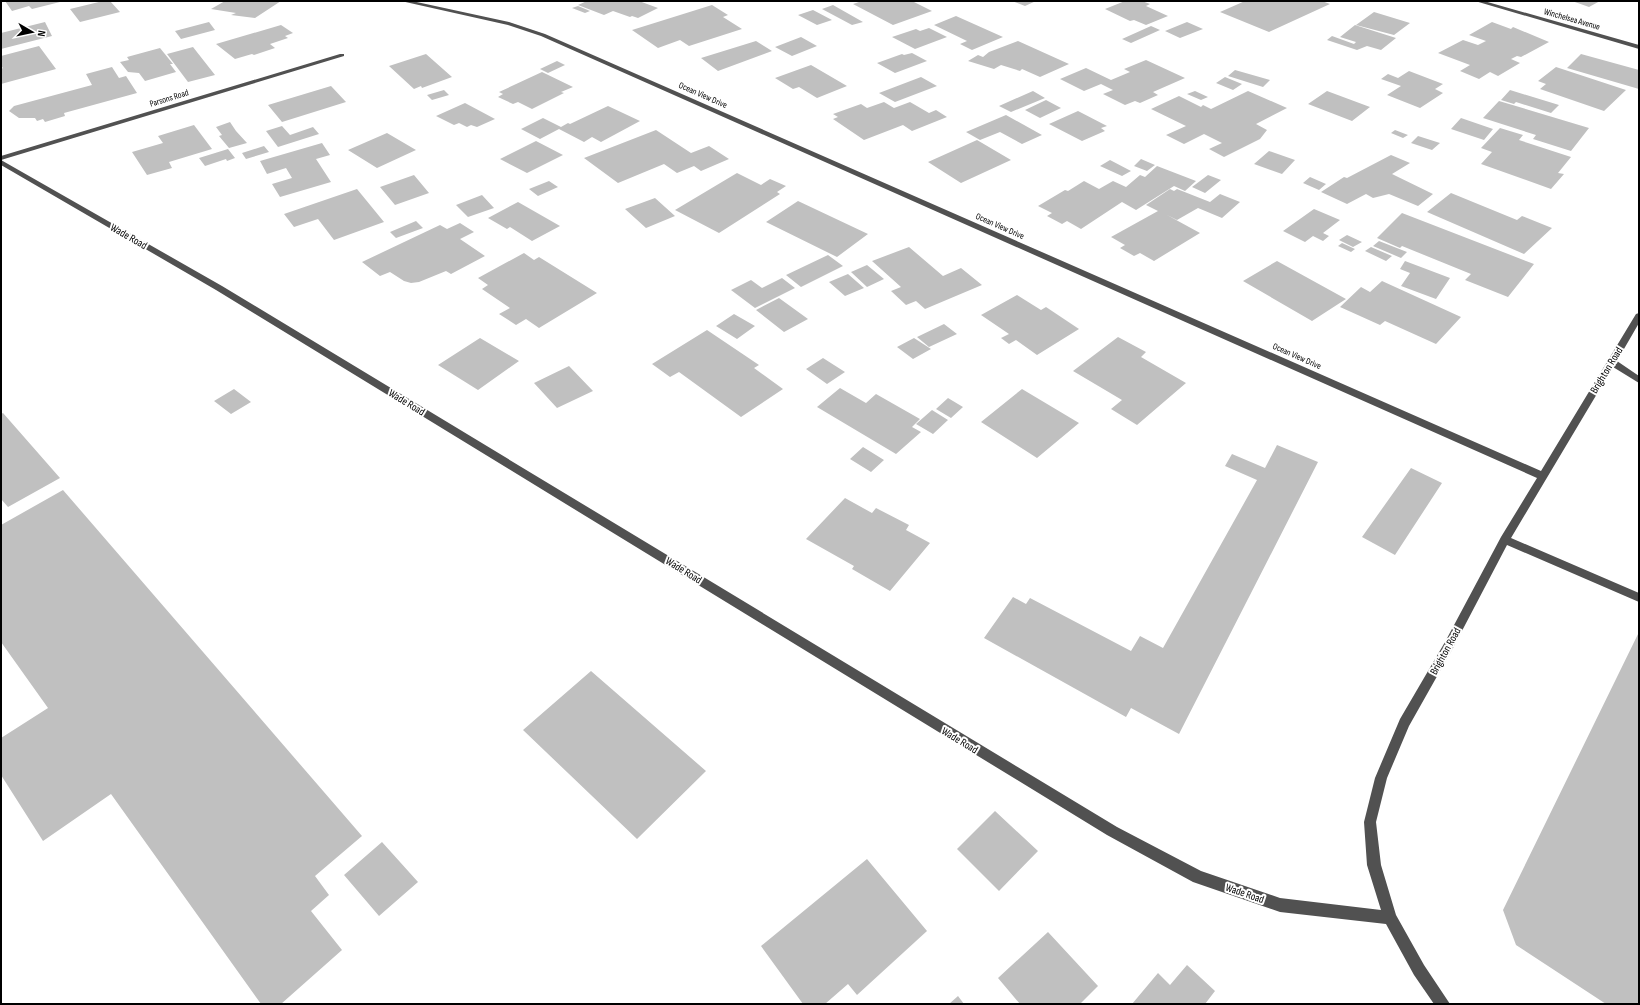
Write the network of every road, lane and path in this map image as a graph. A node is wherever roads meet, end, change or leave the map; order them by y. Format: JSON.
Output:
{"nodes":[{"id":1,"x":404,"y":1,"type":"edge"},
{"id":2,"x":1478,"y":1,"type":"edge"},
{"id":3,"x":1639,"y":47,"type":"edge"},
{"id":4,"x":342,"y":55,"type":"dead end"},
{"id":5,"x":1,"y":158,"type":"edge"},
{"id":6,"x":1,"y":162,"type":"edge"},
{"id":7,"x":1639,"y":316,"type":"edge"},
{"id":8,"x":1611,"y":361,"type":"junction"},
{"id":9,"x":1639,"y":380,"type":"edge"},
{"id":10,"x":1544,"y":476,"type":"junction"},
{"id":11,"x":1505,"y":540,"type":"junction"},
{"id":12,"x":1639,"y":598,"type":"edge"},
{"id":13,"x":1390,"y":918,"type":"junction"},
{"id":14,"x":1443,"y":1004,"type":"edge"}],
"edges":[{"from":1,"to":10,"type":"street","name":"Ocean View Drive"},
{"from":2,"to":3,"type":"street","name":"Winchelsea Avenue"},
{"from":4,"to":5,"type":"street","name":"Parsons Road"},
{"from":6,"to":13,"type":"street","name":"Wade Road"},
{"from":7,"to":8,"type":"street","name":"Brighton Road"},
{"from":8,"to":9,"type":"street"},
{"from":8,"to":10,"type":"street","name":"Brighton Road"},
{"from":10,"to":11,"type":"street","name":"Brighton Road"},
{"from":11,"to":12,"type":"street"},
{"from":11,"to":13,"type":"street","name":"Brighton Road"},
{"from":13,"to":14,"type":"street","name":"Brighton Road"}]}
